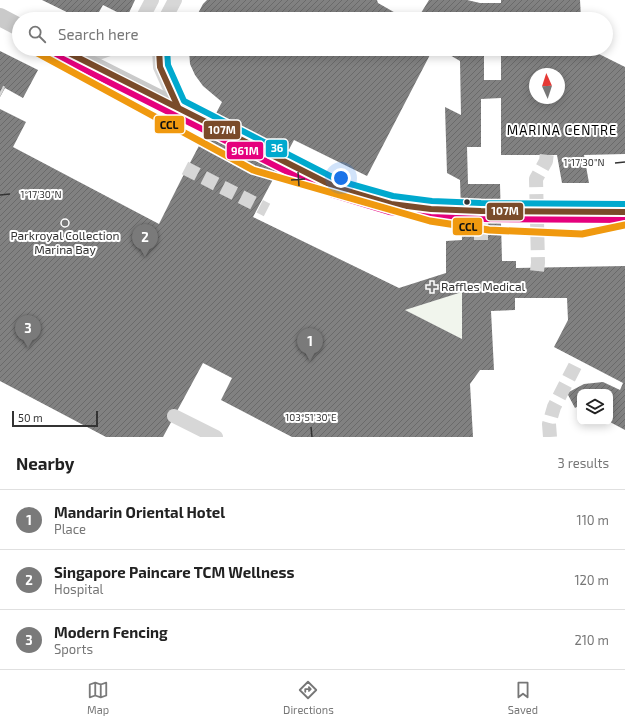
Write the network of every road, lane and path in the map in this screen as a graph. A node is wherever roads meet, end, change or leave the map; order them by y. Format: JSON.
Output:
{"nodes":[{"id":1,"x":152,"y":0,"type":"edge"},
{"id":2,"x":175,"y":0,"type":"edge"},
{"id":3,"x":146,"y":12,"type":"edge"},
{"id":4,"x":169,"y":12,"type":"edge"},
{"id":5,"x":75,"y":56,"type":"edge"},
{"id":6,"x":90,"y":56,"type":"edge"},
{"id":7,"x":159,"y":56,"type":"edge"},
{"id":8,"x":81,"y":59,"type":"junction"},
{"id":9,"x":178,"y":107,"type":"junction"},
{"id":10,"x":210,"y":124,"type":"tunnel mouth"},
{"id":11,"x":283,"y":160,"type":"tunnel mouth"},
{"id":12,"x":461,"y":210,"type":"tunnel mouth"},
{"id":13,"x":500,"y":211,"type":"tunnel mouth"},
{"id":14,"x":625,"y":212,"type":"edge"},
{"id":15,"x":174,"y":416,"type":"dead end"},
{"id":16,"x":216,"y":437,"type":"edge"}],
"edges":[{"from":1,"to":3,"type":"street"},
{"from":2,"to":4,"type":"street"},
{"from":5,"to":8,"type":"main road"},
{"from":6,"to":8,"type":"street"},
{"from":7,"to":9,"type":"street"},
{"from":8,"to":9,"type":"main road"},
{"from":9,"to":10,"type":"main road"},
{"from":11,"to":12,"type":"main road"},
{"from":13,"to":14,"type":"main road"},
{"from":15,"to":16,"type":"street"}]}
